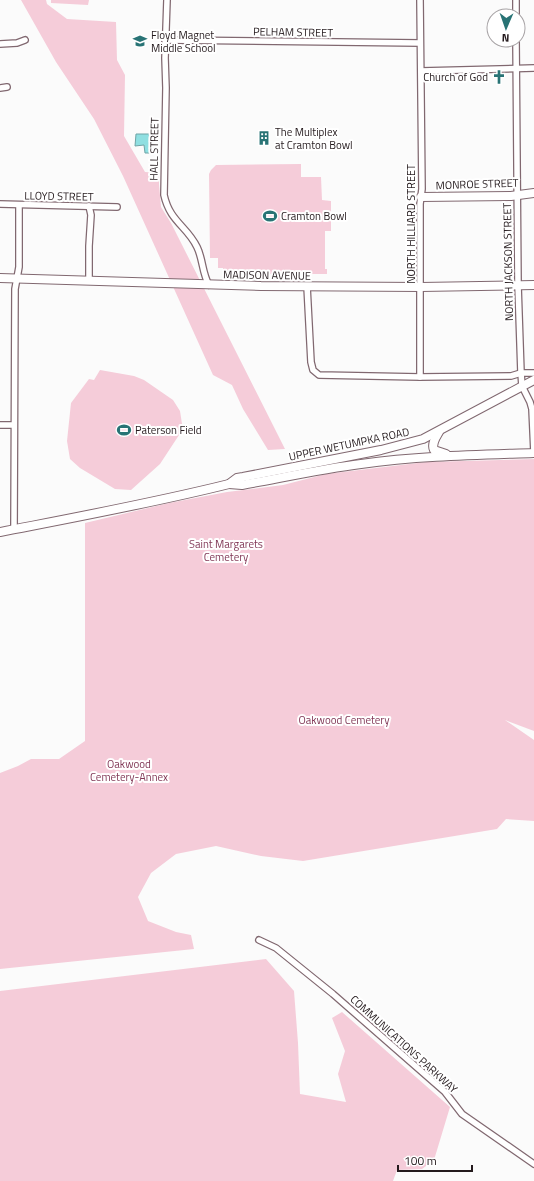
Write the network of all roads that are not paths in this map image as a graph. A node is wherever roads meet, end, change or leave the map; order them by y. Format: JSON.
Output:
{"nodes":[{"id":1,"x":167,"y":0,"type":"edge"},
{"id":2,"x":420,"y":0,"type":"edge"},
{"id":3,"x":24,"y":40,"type":"dead end"},
{"id":4,"x":165,"y":40,"type":"junction"},
{"id":5,"x":420,"y":43,"type":"junction"},
{"id":6,"x":0,"y":44,"type":"edge"},
{"id":7,"x":516,"y":48,"type":"edge"},
{"id":8,"x":516,"y":68,"type":"junction"},
{"id":9,"x":534,"y":68,"type":"edge"},
{"id":10,"x":421,"y":71,"type":"junction"},
{"id":11,"x":7,"y":87,"type":"dead end"},
{"id":12,"x":0,"y":88,"type":"edge"},
{"id":13,"x":534,"y":193,"type":"edge"},
{"id":14,"x":517,"y":194,"type":"junction"},
{"id":15,"x":421,"y":197,"type":"junction"},
{"id":16,"x":0,"y":204,"type":"edge"},
{"id":17,"x":19,"y":205,"type":"junction"},
{"id":18,"x":89,"y":206,"type":"junction"},
{"id":19,"x":117,"y":207,"type":"dead end"},
{"id":20,"x":0,"y":278,"type":"edge"},
{"id":21,"x":17,"y":278,"type":"junction"},
{"id":22,"x":89,"y":280,"type":"junction"},
{"id":23,"x":534,"y":284,"type":"edge"},
{"id":24,"x":209,"y":285,"type":"junction"},
{"id":25,"x":518,"y":285,"type":"junction"},
{"id":26,"x":307,"y":286,"type":"junction"},
{"id":27,"x":421,"y":287,"type":"junction"},
{"id":28,"x":520,"y":373,"type":"junction"},
{"id":29,"x":534,"y":373,"type":"edge"},
{"id":30,"x":420,"y":377,"type":"junction"},
{"id":31,"x":534,"y":380,"type":"edge"},
{"id":32,"x":522,"y":386,"type":"junction"},
{"id":33,"x":0,"y":425,"type":"edge"},
{"id":34,"x":14,"y":425,"type":"junction"},
{"id":35,"x":439,"y":432,"type":"junction"},
{"id":36,"x":534,"y":453,"type":"edge"},
{"id":37,"x":453,"y":456,"type":"junction"},
{"id":38,"x":337,"y":463,"type":"junction"},
{"id":39,"x":229,"y":484,"type":"junction"},
{"id":40,"x":14,"y":529,"type":"junction"},
{"id":41,"x":0,"y":532,"type":"edge"},
{"id":42,"x":259,"y":940,"type":"dead end"},
{"id":43,"x":534,"y":1164,"type":"edge"}],
"edges":[{"from":1,"to":4,"type":"street","name":"HALL STREET"},
{"from":2,"to":5,"type":"street","name":"NORTH HILLIARD STREET"},
{"from":3,"to":6,"type":"street"},
{"from":4,"to":5,"type":"street","name":"PELHAM STREET"},
{"from":4,"to":24,"type":"street","name":"HALL STREET"},
{"from":5,"to":10,"type":"street","name":"NORTH HILLIARD STREET"},
{"from":7,"to":8,"type":"street","name":"NORTH JACKSON STREET"},
{"from":8,"to":9,"type":"street"},
{"from":8,"to":10,"type":"street"},
{"from":8,"to":14,"type":"street","name":"NORTH JACKSON STREET"},
{"from":10,"to":15,"type":"street","name":"NORTH HILLIARD STREET"},
{"from":11,"to":12,"type":"street"},
{"from":13,"to":14,"type":"main road","name":"MONROE STREET"},
{"from":14,"to":15,"type":"main road","name":"MONROE STREET"},
{"from":14,"to":25,"type":"street","name":"NORTH JACKSON STREET"},
{"from":15,"to":27,"type":"street","name":"NORTH HILLIARD STREET"},
{"from":16,"to":17,"type":"street","name":"LLOYD STREET"},
{"from":17,"to":18,"type":"street","name":"LLOYD STREET"},
{"from":17,"to":21,"type":"street"},
{"from":18,"to":19,"type":"street","name":"LLOYD STREET"},
{"from":18,"to":22,"type":"street"},
{"from":20,"to":21,"type":"main road","name":"MADISON AVENUE"},
{"from":21,"to":22,"type":"main road","name":"MADISON AVENUE"},
{"from":21,"to":34,"type":"street"},
{"from":22,"to":24,"type":"main road","name":"MADISON AVENUE"},
{"from":23,"to":25,"type":"main road","name":"MADISON AVENUE"},
{"from":24,"to":26,"type":"main road","name":"MADISON AVENUE"},
{"from":25,"to":27,"type":"main road","name":"MADISON AVENUE"},
{"from":25,"to":28,"type":"street","name":"NORTH JACKSON STREET"},
{"from":26,"to":27,"type":"main road","name":"MADISON AVENUE"},
{"from":26,"to":30,"type":"street"},
{"from":27,"to":30,"type":"street","name":"NORTH HILLIARD STREET"},
{"from":28,"to":29,"type":"street"},
{"from":28,"to":30,"type":"street"},
{"from":28,"to":32,"type":"street","name":"NORTH JACKSON STREET"},
{"from":31,"to":32,"type":"main road","name":"UPPER WETUMPKA ROAD"},
{"from":32,"to":35,"type":"main road","name":"UPPER WETUMPKA ROAD"},
{"from":32,"to":36,"type":"street","name":"NORTH JACKSON STREET"},
{"from":33,"to":34,"type":"street"},
{"from":34,"to":40,"type":"street"},
{"from":35,"to":37,"type":"main road"},
{"from":35,"to":38,"type":"main road","name":"UPPER WETUMPKA ROAD"},
{"from":36,"to":37,"type":"main road","name":"UPPER WETUMPKA ROAD"},
{"from":37,"to":38,"type":"main road","name":"UPPER WETUMPKA ROAD"},
{"from":38,"to":39,"type":"main road","name":"UPPER WETUMPKA ROAD"},
{"from":38,"to":39,"type":"main road","name":"UPPER WETUMPKA ROAD"},
{"from":39,"to":40,"type":"main road","name":"UPPER WETUMPKA ROAD"},
{"from":40,"to":41,"type":"main road","name":"UPPER WETUMPKA ROAD"},
{"from":42,"to":43,"type":"street","name":"COMMUNICATIONS PARKWAY"}]}
